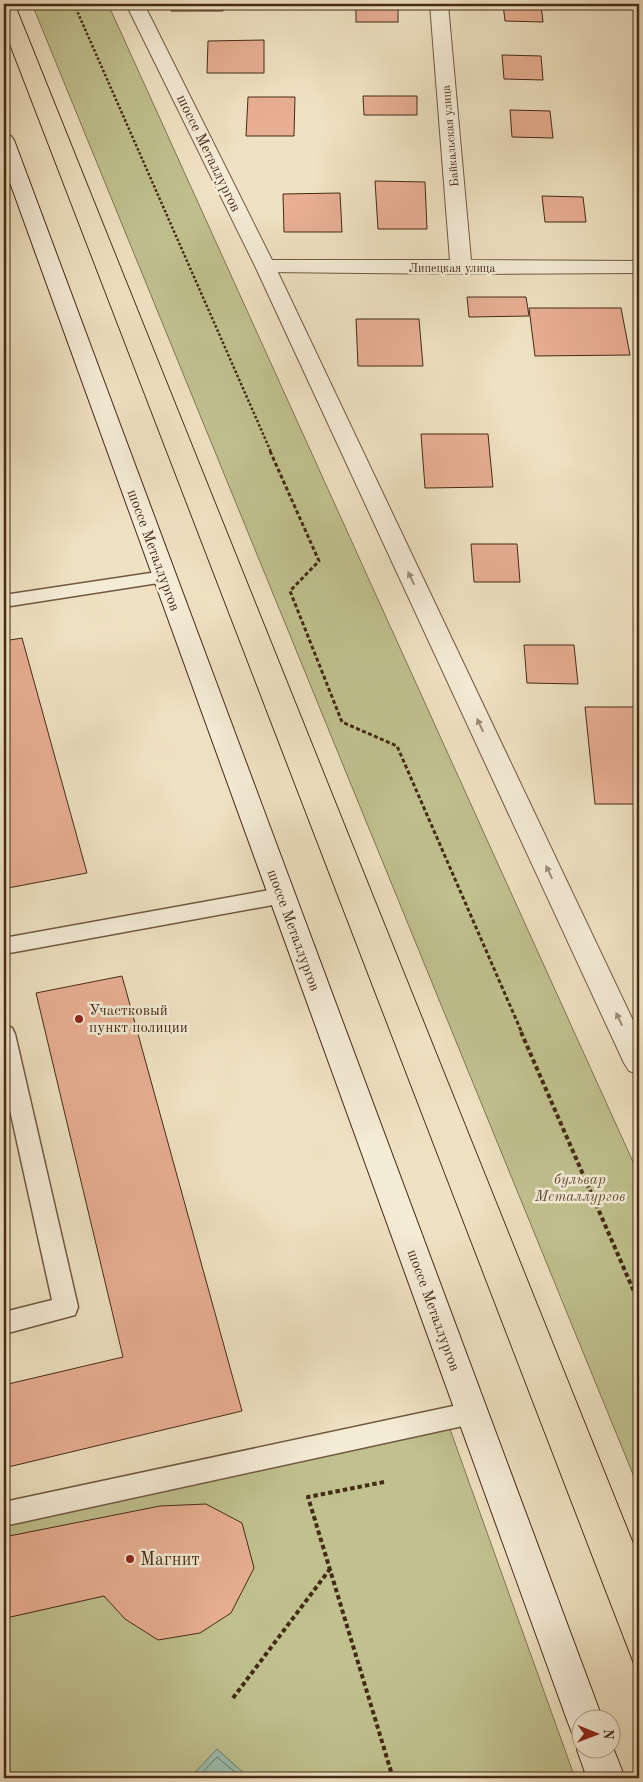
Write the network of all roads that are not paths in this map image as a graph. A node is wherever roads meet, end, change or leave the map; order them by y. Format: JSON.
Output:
{"nodes":[{"id":1,"x":135,"y":4,"type":"edge"},
{"id":2,"x":439,"y":4,"type":"edge"},
{"id":3,"x":4,"y":140,"type":"edge"},
{"id":4,"x":9,"y":170,"type":"edge"},
{"id":5,"x":265,"y":266,"type":"junction"},
{"id":6,"x":639,"y":267,"type":"edge"},
{"id":7,"x":461,"y":268,"type":"junction"},
{"id":8,"x":164,"y":577,"type":"junction"},
{"id":9,"x":4,"y":601,"type":"edge"},
{"id":10,"x":281,"y":896,"type":"junction"},
{"id":11,"x":4,"y":946,"type":"edge"},
{"id":12,"x":4,"y":1034,"type":"edge"},
{"id":13,"x":639,"y":1063,"type":"edge"},
{"id":14,"x":4,"y":1323,"type":"edge"},
{"id":15,"x":472,"y":1412,"type":"junction"},
{"id":16,"x":4,"y":1514,"type":"edge"},
{"id":17,"x":581,"y":1710,"type":"edge"},
{"id":18,"x":600,"y":1760,"type":"edge"},
{"id":19,"x":606,"y":1778,"type":"edge"}],
"edges":[{"from":1,"to":5,"type":"street","name":"шоссе Металлургов"},
{"from":2,"to":7,"type":"street","name":"Байкальская улица"},
{"from":3,"to":4,"type":"street","name":"шоссе Металлургов"},
{"from":4,"to":8,"type":"street","name":"шоссе Металлургов"},
{"from":5,"to":7,"type":"street","name":"Липецкая улица"},
{"from":13,"to":5,"type":"street","name":"шоссе Металлургов","one_way":true},
{"from":6,"to":7,"type":"street","name":"Липецкая улица"},
{"from":8,"to":9,"type":"lane"},
{"from":8,"to":10,"type":"street","name":"шоссе Металлургов"},
{"from":10,"to":11,"type":"lane"},
{"from":10,"to":15,"type":"street","name":"шоссе Металлургов"},
{"from":12,"to":14,"type":"lane"},
{"from":15,"to":16,"type":"lane"},
{"from":15,"to":17,"type":"street","name":"шоссе Металлургов"},
{"from":18,"to":19,"type":"street"}]}
